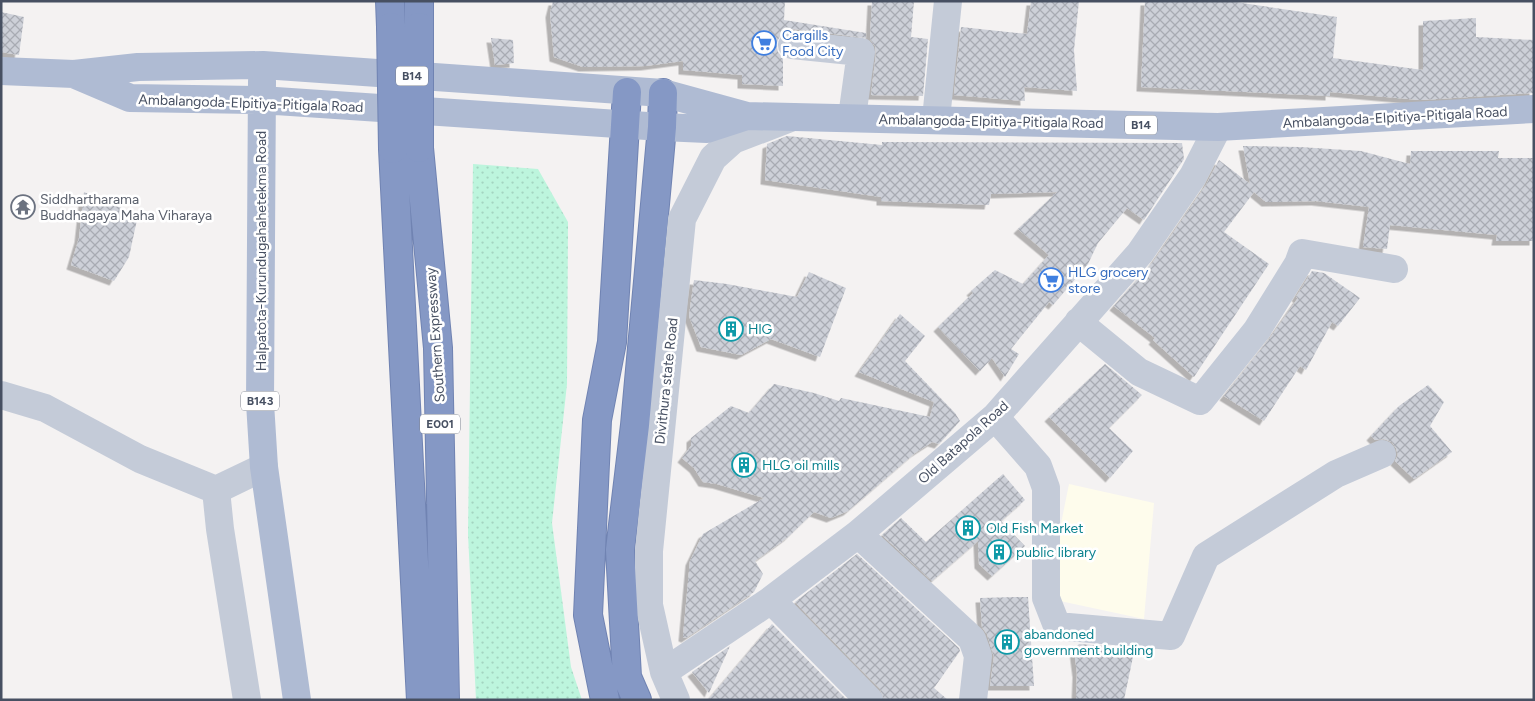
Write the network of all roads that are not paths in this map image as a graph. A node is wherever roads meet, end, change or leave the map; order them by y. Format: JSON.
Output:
{"nodes":[{"id":1,"x":948,"y":1,"type":"edge"},
{"id":2,"x":390,"y":14,"type":"edge"},
{"id":3,"x":419,"y":14,"type":"edge"},
{"id":4,"x":792,"y":45,"type":"dead end"},
{"id":5,"x":263,"y":65,"type":"junction"},
{"id":6,"x":1,"y":71,"type":"edge"},
{"id":7,"x":74,"y":74,"type":"junction"},
{"id":8,"x":628,"y":92,"type":"junction"},
{"id":9,"x":663,"y":94,"type":"junction"},
{"id":10,"x":261,"y":100,"type":"junction"},
{"id":11,"x":1534,"y":109,"type":"edge"},
{"id":12,"x":747,"y":116,"type":"junction"},
{"id":13,"x":794,"y":116,"type":"junction"},
{"id":14,"x":852,"y":118,"type":"junction"},
{"id":15,"x":936,"y":119,"type":"junction"},
{"id":16,"x":625,"y":124,"type":"junction"},
{"id":17,"x":662,"y":127,"type":"junction"},
{"id":18,"x":1218,"y":127,"type":"junction"},
{"id":19,"x":406,"y":149,"type":"junction"},
{"id":20,"x":1394,"y":269,"type":"dead end"},
{"id":21,"x":1078,"y":322,"type":"junction"},
{"id":22,"x":1,"y":395,"type":"edge"},
{"id":23,"x":995,"y":417,"type":"junction"},
{"id":24,"x":1382,"y":454,"type":"dead end"},
{"id":25,"x":264,"y":467,"type":"junction"},
{"id":26,"x":216,"y":490,"type":"junction"},
{"id":27,"x":858,"y":534,"type":"junction"},
{"id":28,"x":771,"y":600,"type":"junction"},
{"id":29,"x":664,"y":672,"type":"junction"},
{"id":30,"x":247,"y":700,"type":"edge"},
{"id":31,"x":297,"y":700,"type":"edge"},
{"id":32,"x":421,"y":700,"type":"edge"},
{"id":33,"x":445,"y":700,"type":"edge"},
{"id":34,"x":605,"y":700,"type":"edge"},
{"id":35,"x":637,"y":700,"type":"edge"},
{"id":36,"x":676,"y":700,"type":"edge"},
{"id":37,"x":869,"y":700,"type":"edge"},
{"id":38,"x":973,"y":700,"type":"edge"}],
"edges":[{"from":1,"to":15,"type":"street"},
{"from":2,"to":19,"type":"highway","name":"Southern Expressway","number":"E001","bridge":true},
{"from":3,"to":19,"type":"highway","name":"Southern Expressway","number":"E001","bridge":true},
{"from":4,"to":14,"type":"street"},
{"from":5,"to":7,"type":"main road","name":"Ambalangoda-Elpitiya-Pitigala Road","number":"B14"},
{"from":5,"to":8,"type":"main road","name":"Ambalangoda-Elpitiya-Pitigala Road","number":"B14"},
{"from":5,"to":10,"type":"main road","name":"Halpatota-Kurundugahahetekma Road"},
{"from":6,"to":7,"type":"main road","number":"B14"},
{"from":7,"to":10,"type":"main road","name":"Ambalangoda-Elpitiya-Pitigala Road","number":"B14"},
{"from":8,"to":9,"type":"main road","name":"Ambalangoda-Elpitiya-Pitigala Road","number":"B14"},
{"from":8,"to":16,"type":"highway"},
{"from":9,"to":12,"type":"main road","name":"Ambalangoda-Elpitiya-Pitigala Road","number":"B14"},
{"from":9,"to":17,"type":"highway"},
{"from":10,"to":16,"type":"main road","name":"Ambalangoda-Elpitiya-Pitigala Road","number":"B14"},
{"from":10,"to":25,"type":"main road","name":"Halpatota-Kurundugahahetekma Road","number":"B143"},
{"from":11,"to":18,"type":"main road","name":"Ambalangoda-Elpitiya-Pitigala Road","number":"B14"},
{"from":12,"to":13,"type":"main road","name":"Ambalangoda-Elpitiya-Pitigala Road","number":"B14"},
{"from":12,"to":17,"type":"main road","name":"Ambalangoda-Elpitiya-Pitigala Road","number":"B14"},
{"from":13,"to":14,"type":"main road","name":"Ambalangoda-Elpitiya-Pitigala Road","number":"B14"},
{"from":13,"to":29,"type":"street","name":"Divithura state Road"},
{"from":14,"to":15,"type":"main road","name":"Ambalangoda-Elpitiya-Pitigala Road","number":"B14"},
{"from":15,"to":18,"type":"main road","name":"Ambalangoda-Elpitiya-Pitigala Road","number":"B14"},
{"from":16,"to":17,"type":"main road","name":"Ambalangoda-Elpitiya-Pitigala Road","number":"B14"},
{"from":16,"to":34,"type":"highway"},
{"from":17,"to":35,"type":"highway"},
{"from":18,"to":21,"type":"street","name":"Old Batapola Road"},
{"from":19,"to":32,"type":"highway","name":"Southern Expressway","number":"E001"},
{"from":19,"to":33,"type":"highway","name":"Southern Expressway","number":"E001"},
{"from":20,"to":21,"type":"street"},
{"from":21,"to":23,"type":"street","name":"Old Batapola Road"},
{"from":22,"to":26,"type":"street"},
{"from":23,"to":24,"type":"street"},
{"from":23,"to":27,"type":"street","name":"Old Batapola Road"},
{"from":25,"to":26,"type":"street"},
{"from":25,"to":31,"type":"main road","name":"Halpatota-Kurundugahahetekma Road","number":"B143"},
{"from":26,"to":30,"type":"street"},
{"from":27,"to":28,"type":"street","name":"Old Batapola Road"},
{"from":27,"to":38,"type":"street"},
{"from":28,"to":29,"type":"street","name":"Old Batapola Road"},
{"from":28,"to":37,"type":"street"},
{"from":29,"to":36,"type":"street","name":"Divithura state Road"}]}
